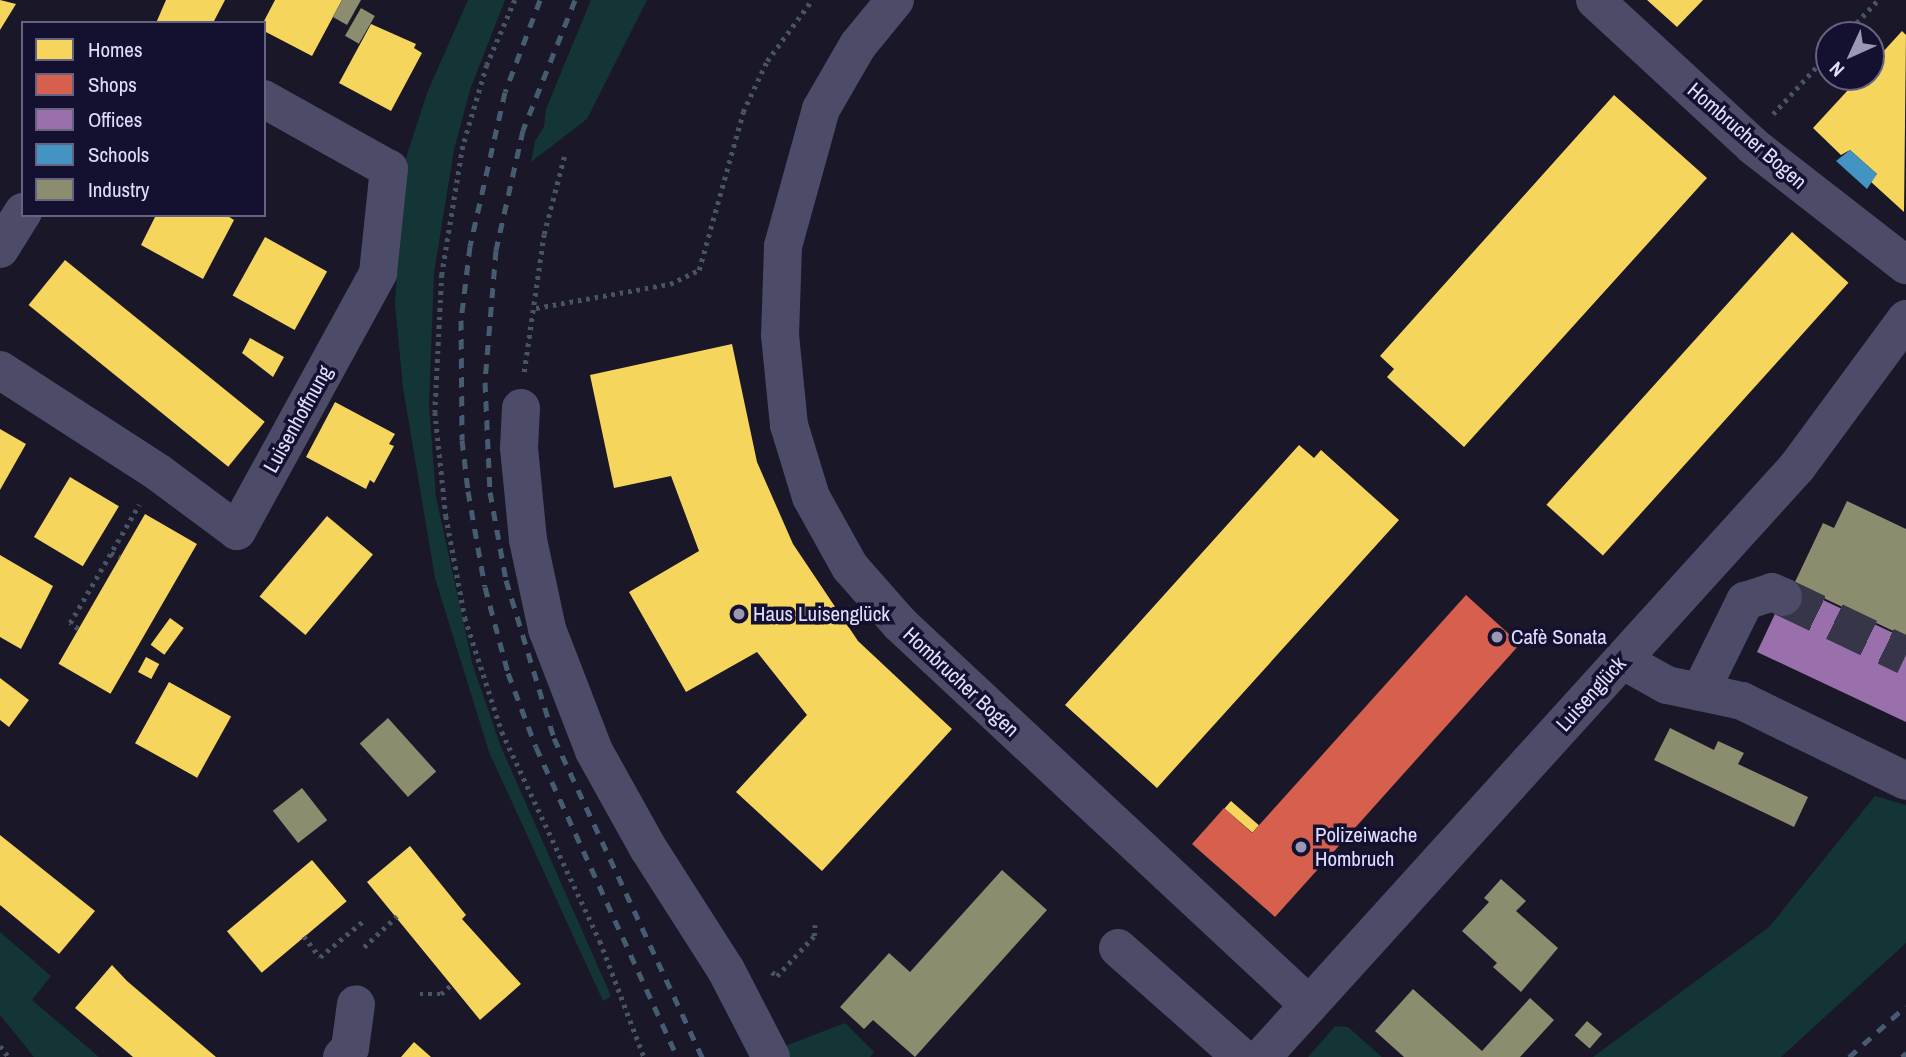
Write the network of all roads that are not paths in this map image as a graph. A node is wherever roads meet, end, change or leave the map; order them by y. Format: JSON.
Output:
{"nodes":[{"id":1,"x":895,"y":0,"type":"edge"},
{"id":2,"x":1595,"y":0,"type":"edge"},
{"id":3,"x":266,"y":100,"type":"edge"},
{"id":4,"x":21,"y":215,"type":"edge"},
{"id":5,"x":0,"y":249,"type":"edge"},
{"id":6,"x":1906,"y":265,"type":"edge"},
{"id":7,"x":1906,"y":319,"type":"edge"},
{"id":8,"x":0,"y":370,"type":"edge"},
{"id":9,"x":521,"y":408,"type":"road end"},
{"id":10,"x":1783,"y":597,"type":"tunnel mouth"},
{"id":11,"x":1622,"y":660,"type":"junction"},
{"id":12,"x":1700,"y":692,"type":"junction"},
{"id":13,"x":1906,"y":781,"type":"edge"},
{"id":14,"x":1118,"y":948,"type":"dead end"},
{"id":15,"x":356,"y":1004,"type":"dead end"},
{"id":16,"x":1309,"y":1005,"type":"junction"},
{"id":17,"x":342,"y":1057,"type":"edge"},
{"id":18,"x":771,"y":1057,"type":"edge"},
{"id":19,"x":1241,"y":1057,"type":"edge"},
{"id":20,"x":1262,"y":1057,"type":"edge"}],
"edges":[{"from":1,"to":16,"type":"street","name":"Hombrucher Bogen"},
{"from":2,"to":6,"type":"street","name":"Hombrucher Bogen"},
{"from":3,"to":8,"type":"street","name":"Luisenhoffnung"},
{"from":4,"to":5,"type":"street"},
{"from":7,"to":11,"type":"street","name":"Luisenglück"},
{"from":9,"to":18,"type":"street"},
{"from":10,"to":12,"type":"street"},
{"from":11,"to":12,"type":"street"},
{"from":11,"to":16,"type":"street","name":"Luisenglück"},
{"from":12,"to":13,"type":"street"},
{"from":14,"to":19,"type":"street"},
{"from":15,"to":17,"type":"street"},
{"from":16,"to":20,"type":"street","name":"Luisenglück"}]}
